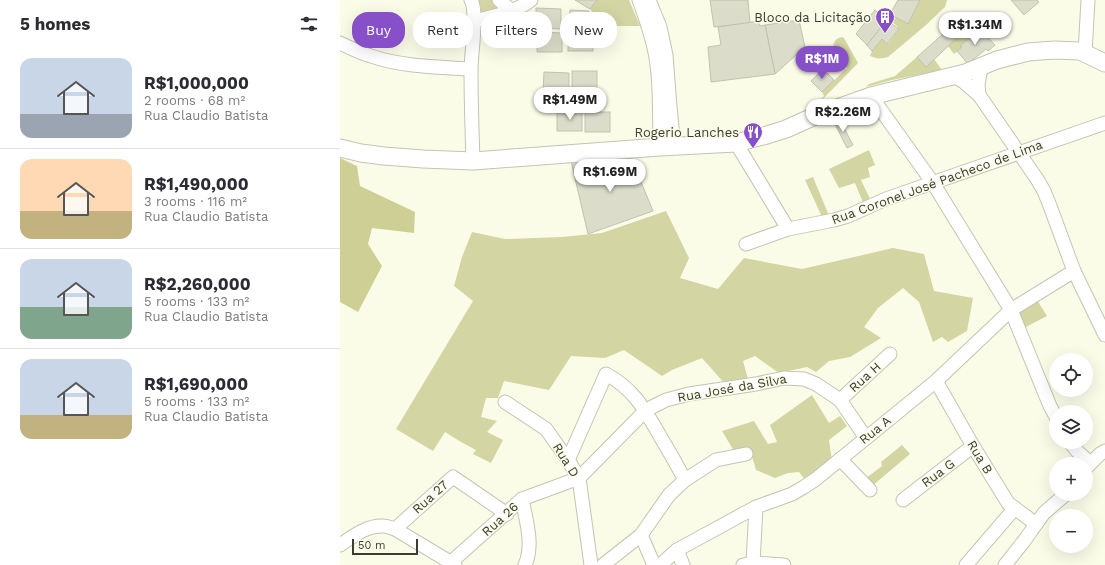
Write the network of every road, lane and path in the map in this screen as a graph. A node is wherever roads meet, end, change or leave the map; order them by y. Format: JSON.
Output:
{"nodes":[{"id":1,"x":471,"y":0,"type":"edge"},
{"id":2,"x":499,"y":0,"type":"edge"},
{"id":3,"x":531,"y":0,"type":"edge"},
{"id":4,"x":639,"y":0,"type":"edge"},
{"id":5,"x":649,"y":0,"type":"edge"},
{"id":6,"x":1082,"y":0,"type":"edge"},
{"id":7,"x":1088,"y":0,"type":"edge"},
{"id":8,"x":512,"y":11,"type":"junction"},
{"id":9,"x":474,"y":21,"type":"junction"},
{"id":10,"x":340,"y":43,"type":"edge"},
{"id":11,"x":1083,"y":52,"type":"junction"},
{"id":12,"x":1105,"y":63,"type":"edge"},
{"id":13,"x":981,"y":67,"type":"junction"},
{"id":14,"x":471,"y":69,"type":"junction"},
{"id":15,"x":954,"y":76,"type":"junction"},
{"id":16,"x":979,"y":95,"type":"junction"},
{"id":17,"x":870,"y":96,"type":"junction"},
{"id":18,"x":1104,"y":125,"type":"edge"},
{"id":19,"x":736,"y":143,"type":"junction"},
{"id":20,"x":667,"y":147,"type":"junction"},
{"id":21,"x":340,"y":148,"type":"edge"},
{"id":22,"x":1019,"y":152,"type":"junction"},
{"id":23,"x":473,"y":161,"type":"junction"},
{"id":24,"x":933,"y":183,"type":"junction"},
{"id":25,"x":788,"y":228,"type":"junction"},
{"id":26,"x":746,"y":244,"type":"dead end"},
{"id":27,"x":1074,"y":271,"type":"junction"},
{"id":28,"x":1011,"y":310,"type":"junction"},
{"id":29,"x":1105,"y":335,"type":"edge"},
{"id":30,"x":890,"y":354,"type":"dead end"},
{"id":31,"x":936,"y":381,"type":"junction"},
{"id":32,"x":840,"y":400,"type":"junction"},
{"id":33,"x":505,"y":402,"type":"dead end"},
{"id":34,"x":1051,"y":405,"type":"edge"},
{"id":35,"x":646,"y":410,"type":"junction"},
{"id":36,"x":866,"y":438,"type":"junction"},
{"id":37,"x":973,"y":446,"type":"junction"},
{"id":38,"x":1075,"y":449,"type":"edge"},
{"id":39,"x":1105,"y":451,"type":"edge"},
{"id":40,"x":746,"y":454,"type":"dead end"},
{"id":41,"x":1082,"y":457,"type":"edge"},
{"id":42,"x":840,"y":459,"type":"junction"},
{"id":43,"x":568,"y":460,"type":"junction"},
{"id":44,"x":1093,"y":460,"type":"edge"},
{"id":45,"x":578,"y":478,"type":"junction"},
{"id":46,"x":685,"y":480,"type":"junction"},
{"id":47,"x":870,"y":490,"type":"dead end"},
{"id":48,"x":522,"y":499,"type":"junction"},
{"id":49,"x":903,"y":500,"type":"dead end"},
{"id":50,"x":1058,"y":501,"type":"edge"},
{"id":51,"x":756,"y":506,"type":"junction"},
{"id":52,"x":1015,"y":508,"type":"junction"},
{"id":53,"x":507,"y":514,"type":"junction"},
{"id":54,"x":1036,"y":524,"type":"junction"},
{"id":55,"x":395,"y":529,"type":"junction"},
{"id":56,"x":641,"y":535,"type":"junction"},
{"id":57,"x":340,"y":545,"type":"edge"},
{"id":58,"x":677,"y":550,"type":"junction"},
{"id":59,"x":453,"y":564,"type":"edge"},
{"id":60,"x":748,"y":564,"type":"edge"},
{"id":61,"x":525,"y":565,"type":"edge"},
{"id":62,"x":591,"y":565,"type":"edge"},
{"id":63,"x":603,"y":565,"type":"edge"},
{"id":64,"x":654,"y":565,"type":"edge"},
{"id":65,"x":660,"y":565,"type":"edge"},
{"id":66,"x":683,"y":565,"type":"edge"},
{"id":67,"x":784,"y":565,"type":"edge"},
{"id":68,"x":966,"y":565,"type":"edge"},
{"id":69,"x":1005,"y":565,"type":"edge"}],
"edges":[{"from":1,"to":9,"type":"street"},
{"from":2,"to":8,"type":"street"},
{"from":3,"to":8,"type":"street"},
{"from":4,"to":20,"type":"street"},
{"from":5,"to":20,"type":"street"},
{"from":6,"to":11,"type":"street"},
{"from":7,"to":11,"type":"street"},
{"from":8,"to":9,"type":"street"},
{"from":9,"to":14,"type":"street"},
{"from":10,"to":14,"type":"street"},
{"from":11,"to":12,"type":"main road"},
{"from":11,"to":13,"type":"main road"},
{"from":13,"to":15,"type":"main road"},
{"from":13,"to":16,"type":"street"},
{"from":14,"to":23,"type":"street"},
{"from":15,"to":16,"type":"street"},
{"from":15,"to":17,"type":"main road"},
{"from":16,"to":22,"type":"street"},
{"from":17,"to":19,"type":"main road"},
{"from":17,"to":24,"type":"street"},
{"from":18,"to":22,"type":"street","name":"Rua Coronel José Pacheco de Lima"},
{"from":19,"to":20,"type":"main road"},
{"from":19,"to":25,"type":"street"},
{"from":20,"to":23,"type":"main road"},
{"from":21,"to":23,"type":"main road"},
{"from":22,"to":24,"type":"street","name":"Rua Coronel José Pacheco de Lima"},
{"from":22,"to":27,"type":"street"},
{"from":24,"to":25,"type":"street","name":"Rua Coronel José Pacheco de Lima"},
{"from":24,"to":28,"type":"street"},
{"from":25,"to":26,"type":"street","name":"Rua Coronel José Pacheco de Lima"},
{"from":27,"to":28,"type":"street","name":"Rua A"},
{"from":27,"to":29,"type":"street"},
{"from":28,"to":31,"type":"street","name":"Rua A"},
{"from":28,"to":34,"type":"street"},
{"from":30,"to":32,"type":"street","name":"Rua H"},
{"from":31,"to":36,"type":"street","name":"Rua A"},
{"from":31,"to":37,"type":"street","name":"Rua B"},
{"from":32,"to":35,"type":"street","name":"Rua José da Silva"},
{"from":32,"to":36,"type":"street","name":"Rua José da Silva"},
{"from":33,"to":43,"type":"street","name":"Rua D"},
{"from":35,"to":43,"type":"street"},
{"from":35,"to":45,"type":"street","name":"Rua José da Silva"},
{"from":35,"to":46,"type":"street"},
{"from":36,"to":42,"type":"street","name":"Rua A"},
{"from":37,"to":49,"type":"street","name":"Rua G"},
{"from":37,"to":52,"type":"street","name":"Rua B"},
{"from":38,"to":41,"type":"street"},
{"from":39,"to":44,"type":"street"},
{"from":40,"to":46,"type":"street"},
{"from":42,"to":47,"type":"street"},
{"from":42,"to":51,"type":"street","name":"Rua A"},
{"from":43,"to":45,"type":"street","name":"Rua D"},
{"from":45,"to":48,"type":"street","name":"Rua 26"},
{"from":45,"to":62,"type":"street","name":"Rua D"},
{"from":46,"to":56,"type":"street"},
{"from":48,"to":53,"type":"street","name":"Rua 26"},
{"from":48,"to":61,"type":"street"},
{"from":50,"to":54,"type":"street"},
{"from":51,"to":58,"type":"street","name":"Rua A"},
{"from":51,"to":60,"type":"street"},
{"from":52,"to":54,"type":"street","name":"Rua B"},
{"from":52,"to":68,"type":"street"},
{"from":53,"to":55,"type":"street","name":"Rua 27"},
{"from":53,"to":59,"type":"street","name":"Rua 26"},
{"from":54,"to":69,"type":"street"},
{"from":55,"to":57,"type":"street"},
{"from":55,"to":59,"type":"street"},
{"from":56,"to":63,"type":"street"},
{"from":56,"to":64,"type":"street"},
{"from":58,"to":65,"type":"street","name":"Rua A"},
{"from":58,"to":66,"type":"street"},
{"from":60,"to":67,"type":"street"}]}
